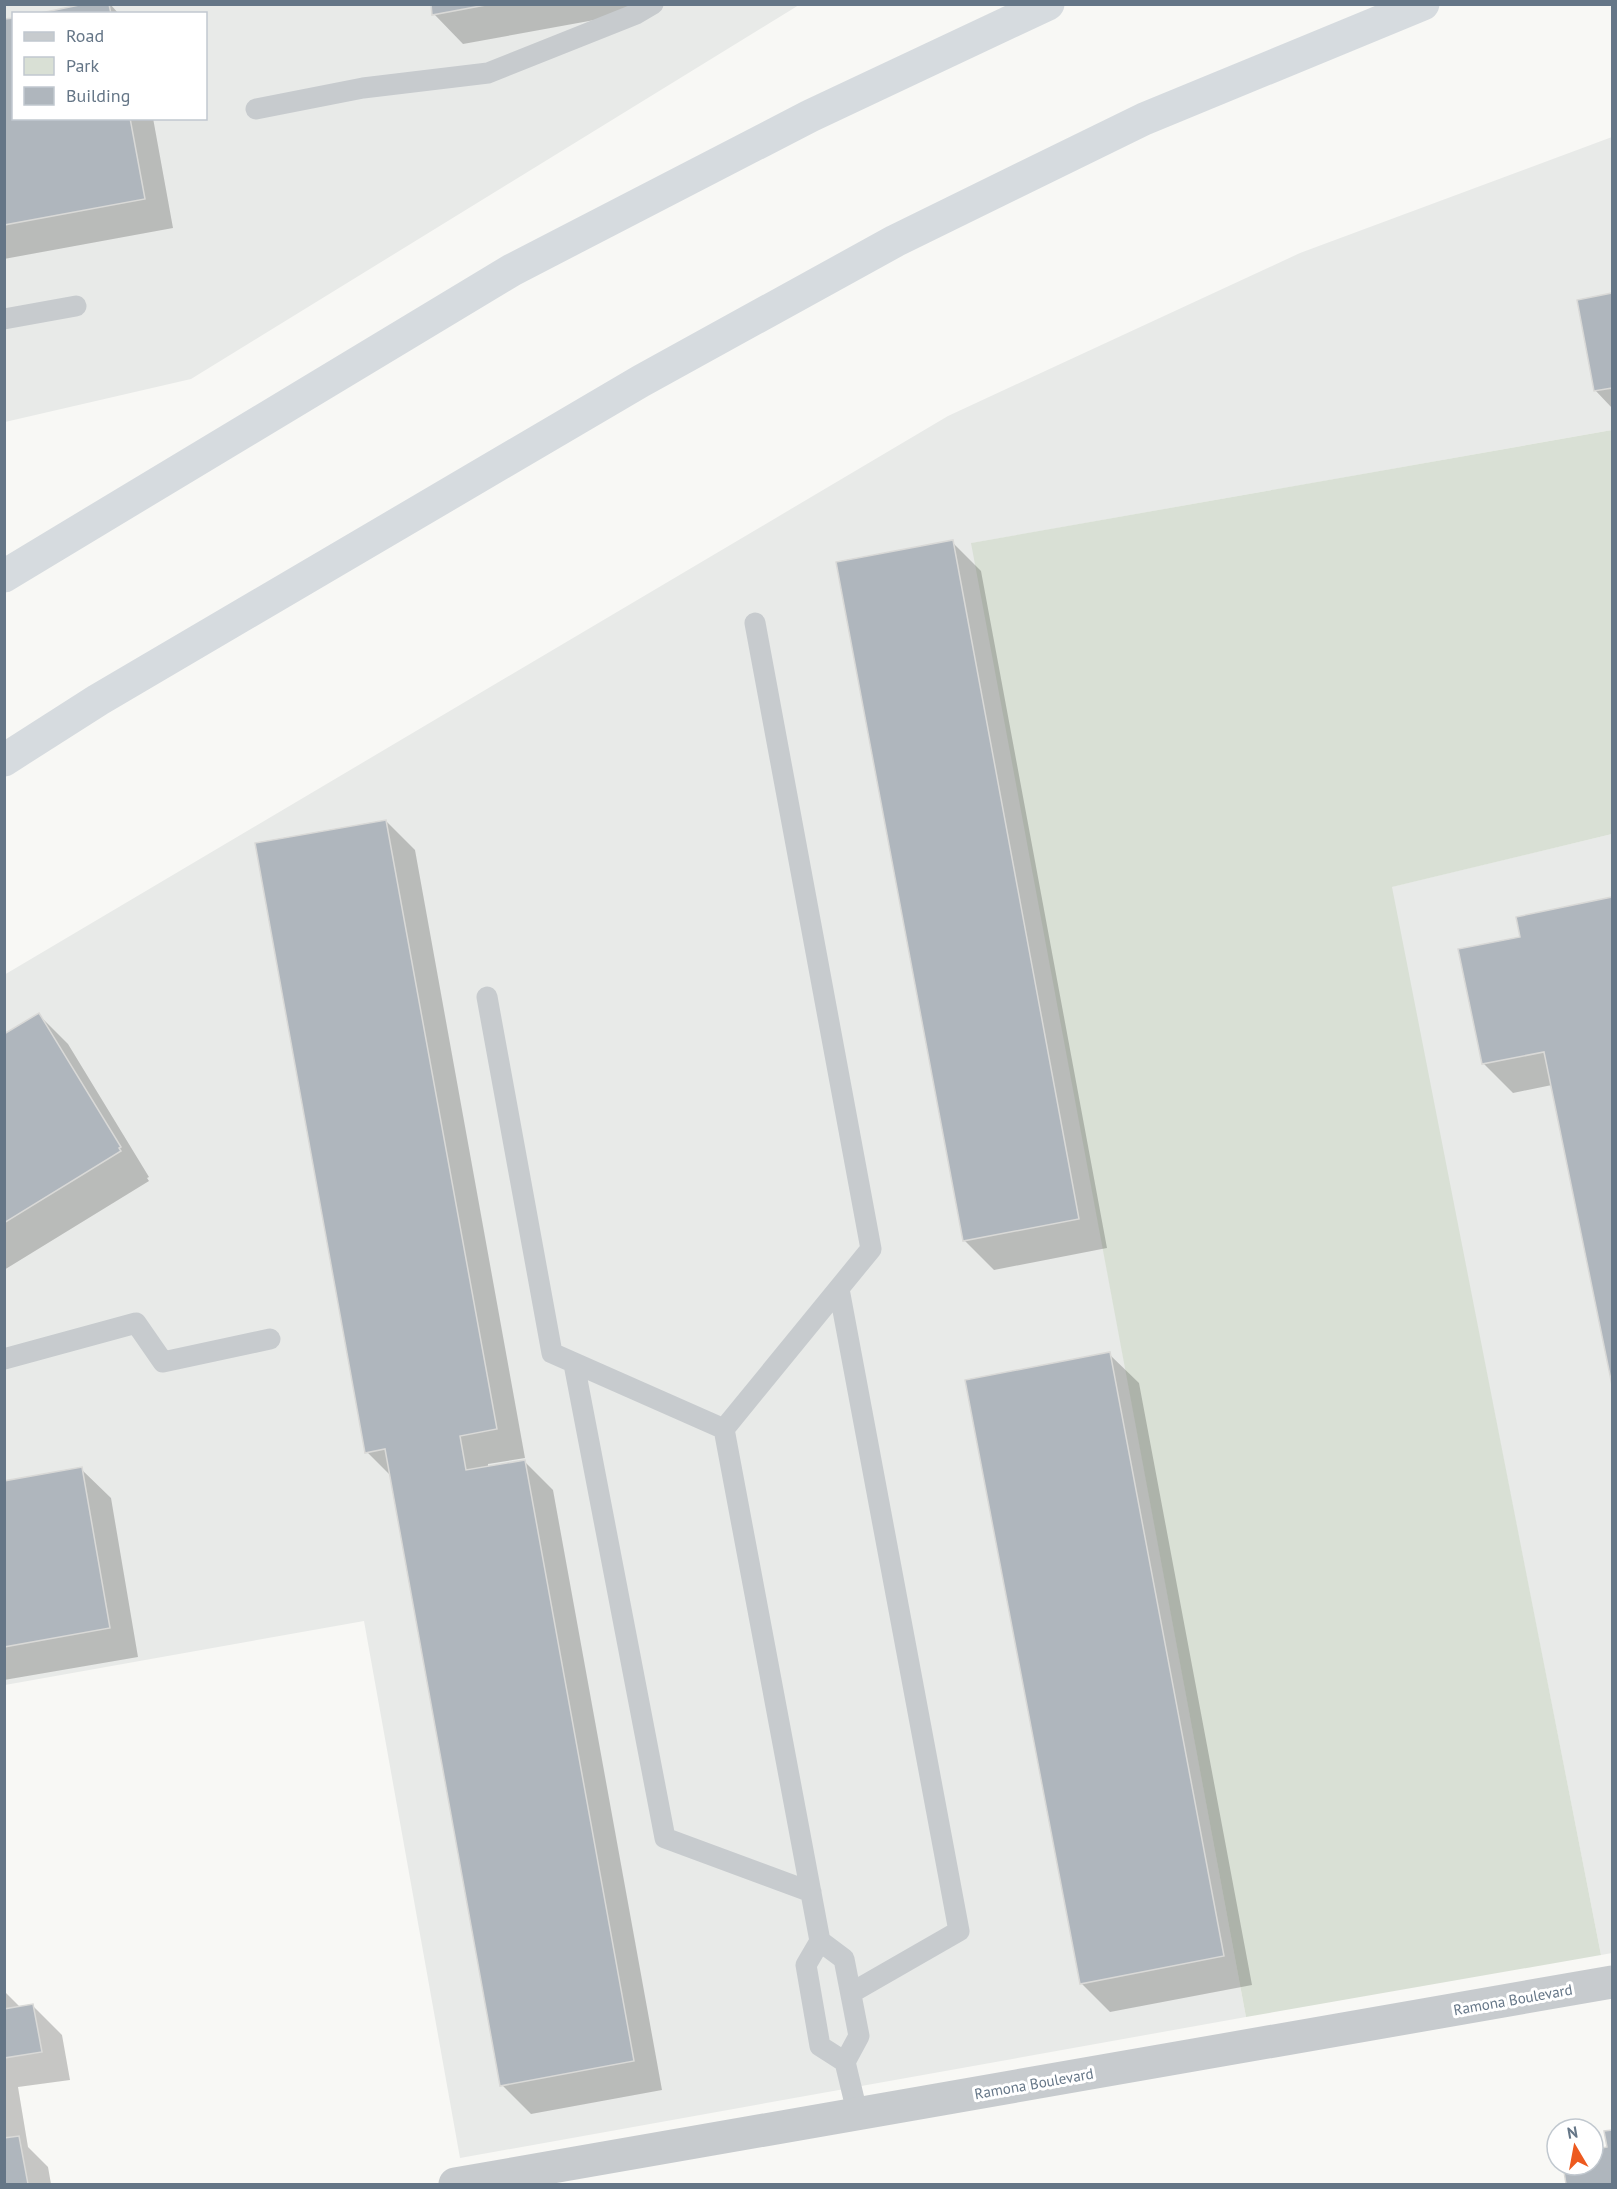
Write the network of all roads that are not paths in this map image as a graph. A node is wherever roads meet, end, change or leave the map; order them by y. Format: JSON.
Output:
{"nodes":[{"id":1,"x":653,"y":4,"type":"edge"},
{"id":2,"x":1048,"y":4,"type":"edge"},
{"id":3,"x":1423,"y":4,"type":"edge"},
{"id":4,"x":256,"y":109,"type":"dead end"},
{"id":5,"x":76,"y":306,"type":"dead end"},
{"id":6,"x":4,"y":319,"type":"edge"},
{"id":7,"x":4,"y":576,"type":"edge"},
{"id":8,"x":755,"y":623,"type":"dead end"},
{"id":9,"x":4,"y":760,"type":"edge"},
{"id":10,"x":487,"y":997,"type":"dead end"},
{"id":11,"x":838,"y":1289,"type":"junction"},
{"id":12,"x":270,"y":1339,"type":"dead end"},
{"id":13,"x":4,"y":1359,"type":"edge"},
{"id":14,"x":574,"y":1364,"type":"junction"},
{"id":15,"x":724,"y":1429,"type":"junction"},
{"id":16,"x":811,"y":1892,"type":"junction"},
{"id":17,"x":820,"y":1941,"type":"junction"},
{"id":18,"x":1612,"y":1982,"type":"edge"},
{"id":19,"x":851,"y":1993,"type":"junction"},
{"id":20,"x":845,"y":2062,"type":"junction"},
{"id":21,"x":858,"y":2116,"type":"junction"},
{"id":22,"x":455,"y":2184,"type":"edge"}],
"edges":[{"from":1,"to":4,"type":"lane"},
{"from":2,"to":7,"type":"highway"},
{"from":3,"to":9,"type":"highway"},
{"from":5,"to":6,"type":"lane"},
{"from":8,"to":11,"type":"lane"},
{"from":10,"to":14,"type":"lane"},
{"from":11,"to":15,"type":"lane"},
{"from":11,"to":19,"type":"lane"},
{"from":12,"to":13,"type":"lane"},
{"from":14,"to":15,"type":"lane"},
{"from":14,"to":16,"type":"lane"},
{"from":15,"to":16,"type":"lane"},
{"from":16,"to":17,"type":"lane"},
{"from":17,"to":19,"type":"lane"},
{"from":17,"to":20,"type":"lane"},
{"from":18,"to":21,"type":"street","name":"Ramona Boulevard"},
{"from":19,"to":20,"type":"lane"},
{"from":20,"to":21,"type":"lane"},
{"from":21,"to":22,"type":"street","name":"Ramona Boulevard"}]}
